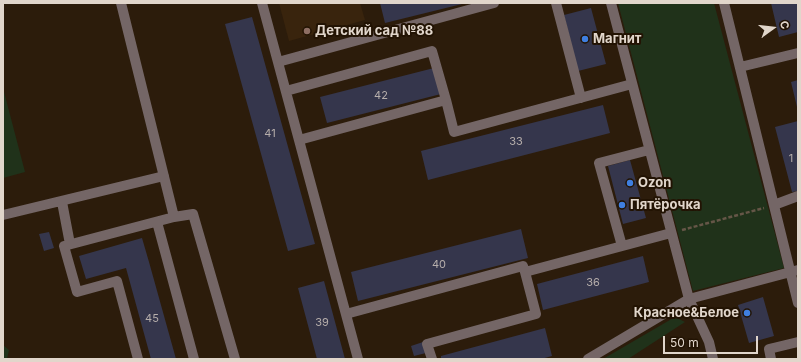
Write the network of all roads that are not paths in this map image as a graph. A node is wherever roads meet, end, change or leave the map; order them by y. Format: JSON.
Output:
{"nodes":[{"id":1,"x":121,"y":3,"type":"edge"},
{"id":2,"x":262,"y":3,"type":"edge"},
{"id":3,"x":494,"y":3,"type":"edge"},
{"id":4,"x":556,"y":3,"type":"edge"},
{"id":5,"x":611,"y":3,"type":"edge"},
{"id":6,"x":724,"y":3,"type":"edge"},
{"id":7,"x":798,"y":52,"type":"edge"},
{"id":8,"x":278,"y":62,"type":"junction"},
{"id":9,"x":740,"y":67,"type":"junction"},
{"id":10,"x":632,"y":84,"type":"junction"},
{"id":11,"x":286,"y":91,"type":"junction"},
{"id":12,"x":581,"y":98,"type":"junction"},
{"id":13,"x":446,"y":100,"type":"junction"},
{"id":14,"x":299,"y":140,"type":"junction"},
{"id":15,"x":649,"y":150,"type":"junction"},
{"id":16,"x":164,"y":176,"type":"junction"},
{"id":17,"x":798,"y":196,"type":"edge"},
{"id":18,"x":62,"y":202,"type":"junction"},
{"id":19,"x":774,"y":205,"type":"junction"},
{"id":20,"x":3,"y":215,"type":"edge"},
{"id":21,"x":174,"y":217,"type":"junction"},
{"id":22,"x":157,"y":222,"type":"junction"},
{"id":23,"x":671,"y":233,"type":"junction"},
{"id":24,"x":70,"y":244,"type":"junction"},
{"id":25,"x":622,"y":246,"type":"junction"},
{"id":26,"x":794,"y":271,"type":"edge"},
{"id":27,"x":525,"y":272,"type":"junction"},
{"id":28,"x":688,"y":299,"type":"junction"},
{"id":29,"x":798,"y":303,"type":"edge"},
{"id":30,"x":346,"y":314,"type":"junction"},
{"id":31,"x":798,"y":342,"type":"edge"},
{"id":32,"x":138,"y":359,"type":"edge"},
{"id":33,"x":194,"y":359,"type":"edge"},
{"id":34,"x":235,"y":359,"type":"edge"},
{"id":35,"x":358,"y":359,"type":"edge"},
{"id":36,"x":432,"y":359,"type":"edge"},
{"id":37,"x":588,"y":359,"type":"edge"},
{"id":38,"x":713,"y":359,"type":"edge"},
{"id":39,"x":771,"y":359,"type":"edge"}],
"edges":[{"from":1,"to":16,"type":"street"},
{"from":2,"to":8,"type":"street"},
{"from":3,"to":8,"type":"street"},
{"from":4,"to":12,"type":"street"},
{"from":5,"to":10,"type":"street"},
{"from":6,"to":9,"type":"street"},
{"from":7,"to":9,"type":"street"},
{"from":8,"to":11,"type":"street"},
{"from":9,"to":19,"type":"street"},
{"from":10,"to":12,"type":"street"},
{"from":10,"to":15,"type":"street"},
{"from":11,"to":13,"type":"street"},
{"from":11,"to":14,"type":"street"},
{"from":12,"to":13,"type":"street"},
{"from":13,"to":14,"type":"street"},
{"from":14,"to":30,"type":"street"},
{"from":15,"to":23,"type":"street"},
{"from":15,"to":25,"type":"street"},
{"from":16,"to":18,"type":"street"},
{"from":16,"to":21,"type":"street"},
{"from":17,"to":19,"type":"street"},
{"from":18,"to":20,"type":"street"},
{"from":18,"to":24,"type":"street"},
{"from":19,"to":26,"type":"street"},
{"from":21,"to":22,"type":"street"},
{"from":21,"to":34,"type":"street"},
{"from":22,"to":24,"type":"street"},
{"from":22,"to":33,"type":"street"},
{"from":23,"to":25,"type":"street"},
{"from":23,"to":28,"type":"street"},
{"from":24,"to":32,"type":"street"},
{"from":25,"to":27,"type":"street"},
{"from":26,"to":28,"type":"street"},
{"from":26,"to":29,"type":"street"},
{"from":27,"to":30,"type":"street"},
{"from":27,"to":36,"type":"street"},
{"from":28,"to":37,"type":"street"},
{"from":28,"to":38,"type":"street"},
{"from":30,"to":35,"type":"street"},
{"from":31,"to":39,"type":"street"}]}
